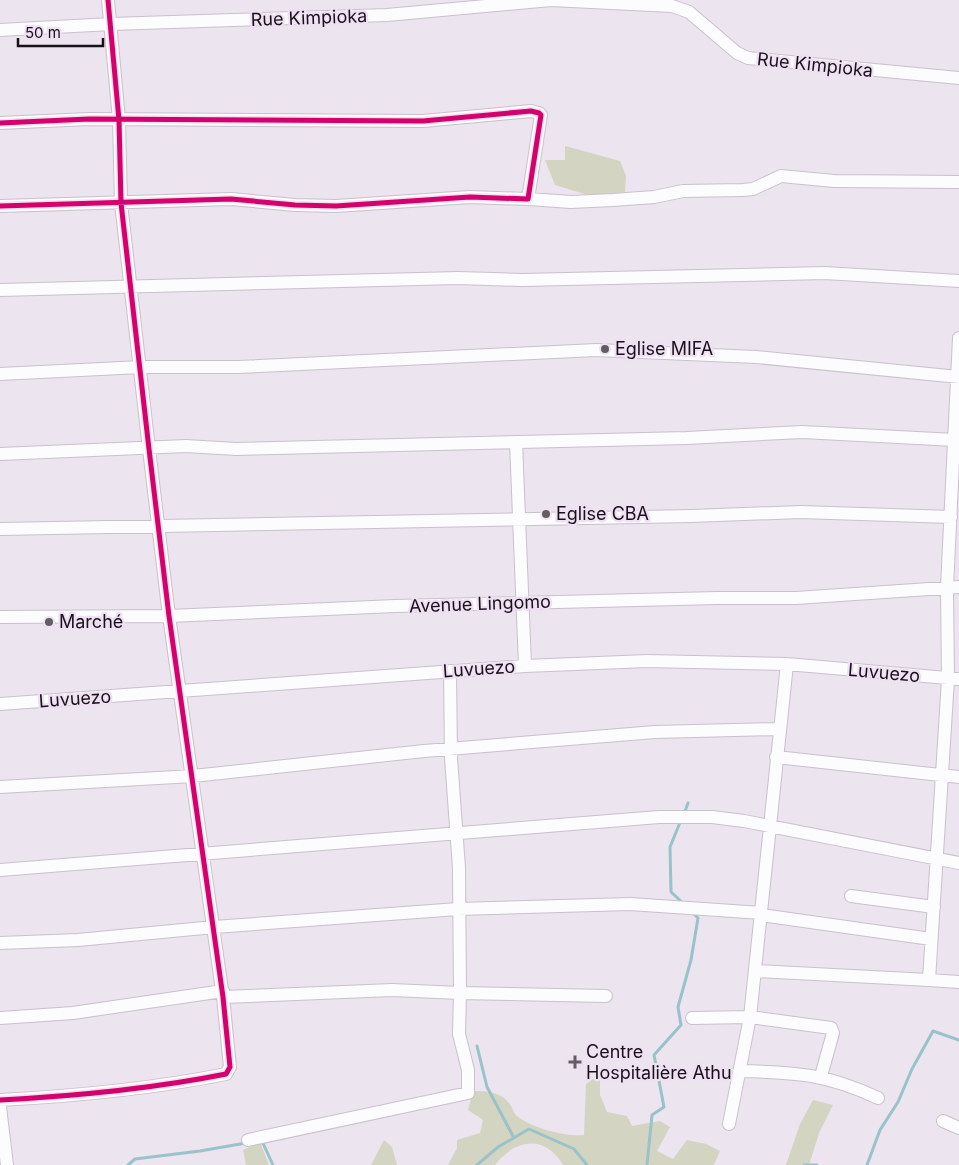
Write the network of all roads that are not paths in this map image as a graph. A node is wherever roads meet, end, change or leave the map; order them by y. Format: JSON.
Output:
{"nodes":[{"id":1,"x":108,"y":0,"type":"edge"},
{"id":2,"x":111,"y":24,"type":"junction"},
{"id":3,"x":0,"y":30,"type":"edge"},
{"id":4,"x":959,"y":78,"type":"edge"},
{"id":5,"x":119,"y":120,"type":"junction"},
{"id":6,"x":0,"y":123,"type":"edge"},
{"id":7,"x":959,"y":182,"type":"edge"},
{"id":8,"x":528,"y":199,"type":"junction"},
{"id":9,"x":121,"y":202,"type":"junction"},
{"id":10,"x":0,"y":206,"type":"edge"},
{"id":11,"x":959,"y":281,"type":"edge"},
{"id":12,"x":131,"y":287,"type":"junction"},
{"id":13,"x":0,"y":290,"type":"edge"},
{"id":14,"x":959,"y":338,"type":"edge"},
{"id":15,"x":141,"y":367,"type":"junction"},
{"id":16,"x":0,"y":374,"type":"edge"},
{"id":17,"x":958,"y":377,"type":"edge"},
{"id":18,"x":955,"y":440,"type":"junction"},
{"id":19,"x":516,"y":442,"type":"junction"},
{"id":20,"x":149,"y":449,"type":"junction"},
{"id":21,"x":0,"y":454,"type":"edge"},
{"id":22,"x":956,"y":488,"type":"edge"},
{"id":23,"x":952,"y":517,"type":"junction"},
{"id":24,"x":518,"y":520,"type":"junction"},
{"id":25,"x":159,"y":527,"type":"junction"},
{"id":26,"x":0,"y":529,"type":"edge"},
{"id":27,"x":953,"y":587,"type":"edge"},
{"id":28,"x":521,"y":603,"type":"junction"},
{"id":29,"x":169,"y":616,"type":"junction"},
{"id":30,"x":0,"y":617,"type":"edge"},
{"id":31,"x":787,"y":664,"type":"junction"},
{"id":32,"x":525,"y":666,"type":"junction"},
{"id":33,"x":450,"y":671,"type":"junction"},
{"id":34,"x":953,"y":679,"type":"edge"},
{"id":35,"x":180,"y":692,"type":"junction"},
{"id":36,"x":0,"y":704,"type":"edge"},
{"id":37,"x":779,"y":729,"type":"junction"},
{"id":38,"x":451,"y":749,"type":"junction"},
{"id":39,"x":776,"y":757,"type":"junction"},
{"id":40,"x":942,"y":775,"type":"junction"},
{"id":41,"x":193,"y":776,"type":"junction"},
{"id":42,"x":959,"y":776,"type":"edge"},
{"id":43,"x":0,"y":787,"type":"edge"},
{"id":44,"x":769,"y":826,"type":"junction"},
{"id":45,"x":457,"y":834,"type":"junction"},
{"id":46,"x":203,"y":853,"type":"junction"},
{"id":47,"x":936,"y":860,"type":"junction"},
{"id":48,"x":959,"y":863,"type":"edge"},
{"id":49,"x":0,"y":870,"type":"edge"},
{"id":50,"x":851,"y":896,"type":"dead end"},
{"id":51,"x":934,"y":907,"type":"junction"},
{"id":52,"x":458,"y":909,"type":"junction"},
{"id":53,"x":761,"y":914,"type":"junction"},
{"id":54,"x":214,"y":927,"type":"junction"},
{"id":55,"x":932,"y":938,"type":"junction"},
{"id":56,"x":0,"y":943,"type":"edge"},
{"id":57,"x":756,"y":971,"type":"junction"},
{"id":58,"x":928,"y":980,"type":"junction"},
{"id":59,"x":959,"y":982,"type":"edge"},
{"id":60,"x":460,"y":993,"type":"junction"},
{"id":61,"x":223,"y":994,"type":"junction"},
{"id":62,"x":606,"y":996,"type":"dead end"},
{"id":63,"x":750,"y":1017,"type":"junction"},
{"id":64,"x":0,"y":1018,"type":"edge"},
{"id":65,"x":692,"y":1018,"type":"dead end"},
{"id":66,"x":739,"y":1071,"type":"junction"},
{"id":67,"x":821,"y":1076,"type":"junction"},
{"id":68,"x":878,"y":1098,"type":"dead end"},
{"id":69,"x":0,"y":1100,"type":"edge"},
{"id":70,"x":0,"y":1108,"type":"edge"},
{"id":71,"x":943,"y":1121,"type":"dead end"},
{"id":72,"x":729,"y":1124,"type":"dead end"},
{"id":73,"x":959,"y":1128,"type":"edge"},
{"id":74,"x":248,"y":1140,"type":"dead end"},
{"id":75,"x":7,"y":1165,"type":"edge"}],
"edges":[{"from":1,"to":2,"type":"street"},
{"from":2,"to":3,"type":"street","name":"Rue Kimpioka"},
{"from":2,"to":4,"type":"street","name":"Rue Kimpioka"},
{"from":2,"to":5,"type":"street"},
{"from":5,"to":6,"type":"street"},
{"from":5,"to":8,"type":"street"},
{"from":5,"to":9,"type":"street"},
{"from":7,"to":8,"type":"street"},
{"from":8,"to":9,"type":"street"},
{"from":9,"to":10,"type":"street"},
{"from":9,"to":12,"type":"street"},
{"from":11,"to":12,"type":"street"},
{"from":12,"to":13,"type":"street"},
{"from":12,"to":15,"type":"street"},
{"from":14,"to":17,"type":"street"},
{"from":15,"to":16,"type":"street"},
{"from":15,"to":17,"type":"street"},
{"from":15,"to":20,"type":"street"},
{"from":17,"to":18,"type":"street"},
{"from":18,"to":19,"type":"street"},
{"from":18,"to":22,"type":"street"},
{"from":19,"to":20,"type":"street"},
{"from":19,"to":24,"type":"street"},
{"from":20,"to":21,"type":"street"},
{"from":20,"to":25,"type":"street"},
{"from":22,"to":23,"type":"street"},
{"from":23,"to":24,"type":"street"},
{"from":23,"to":27,"type":"street"},
{"from":24,"to":25,"type":"street"},
{"from":24,"to":28,"type":"street"},
{"from":25,"to":26,"type":"street"},
{"from":25,"to":29,"type":"street"},
{"from":27,"to":28,"type":"street","name":"Avenue Lingomo"},
{"from":27,"to":34,"type":"street"},
{"from":28,"to":29,"type":"street","name":"Avenue Lingomo"},
{"from":28,"to":32,"type":"street"},
{"from":29,"to":30,"type":"street","name":"Avenue Lingomo"},
{"from":29,"to":35,"type":"street"},
{"from":31,"to":32,"type":"street","name":"Luvuezo"},
{"from":31,"to":34,"type":"street","name":"Luvuezo"},
{"from":31,"to":37,"type":"street"},
{"from":32,"to":33,"type":"street","name":"Luvuezo"},
{"from":33,"to":35,"type":"street","name":"Luvuezo"},
{"from":33,"to":38,"type":"street"},
{"from":34,"to":40,"type":"street"},
{"from":35,"to":36,"type":"street","name":"Luvuezo"},
{"from":35,"to":41,"type":"street"},
{"from":37,"to":38,"type":"street"},
{"from":37,"to":39,"type":"street"},
{"from":38,"to":41,"type":"street"},
{"from":38,"to":45,"type":"street"},
{"from":39,"to":40,"type":"street"},
{"from":39,"to":44,"type":"street"},
{"from":40,"to":42,"type":"street"},
{"from":40,"to":47,"type":"street"},
{"from":41,"to":43,"type":"street"},
{"from":41,"to":46,"type":"street"},
{"from":44,"to":45,"type":"street"},
{"from":44,"to":47,"type":"street"},
{"from":44,"to":53,"type":"street"},
{"from":45,"to":46,"type":"street"},
{"from":45,"to":52,"type":"street"},
{"from":46,"to":49,"type":"street"},
{"from":46,"to":54,"type":"street"},
{"from":47,"to":48,"type":"street"},
{"from":47,"to":51,"type":"street"},
{"from":50,"to":51,"type":"street"},
{"from":51,"to":55,"type":"street"},
{"from":52,"to":53,"type":"street"},
{"from":52,"to":54,"type":"street"},
{"from":52,"to":60,"type":"street"},
{"from":53,"to":55,"type":"street"},
{"from":53,"to":57,"type":"street"},
{"from":54,"to":56,"type":"street"},
{"from":54,"to":61,"type":"street"},
{"from":55,"to":58,"type":"street"},
{"from":57,"to":58,"type":"street"},
{"from":57,"to":63,"type":"street"},
{"from":58,"to":59,"type":"street"},
{"from":60,"to":61,"type":"street"},
{"from":60,"to":62,"type":"street"},
{"from":60,"to":74,"type":"street"},
{"from":61,"to":64,"type":"street"},
{"from":61,"to":69,"type":"street"},
{"from":63,"to":65,"type":"street"},
{"from":63,"to":66,"type":"street"},
{"from":63,"to":67,"type":"street"},
{"from":66,"to":67,"type":"street"},
{"from":66,"to":72,"type":"street"},
{"from":67,"to":68,"type":"street"},
{"from":70,"to":75,"type":"street"},
{"from":71,"to":73,"type":"street"}]}
